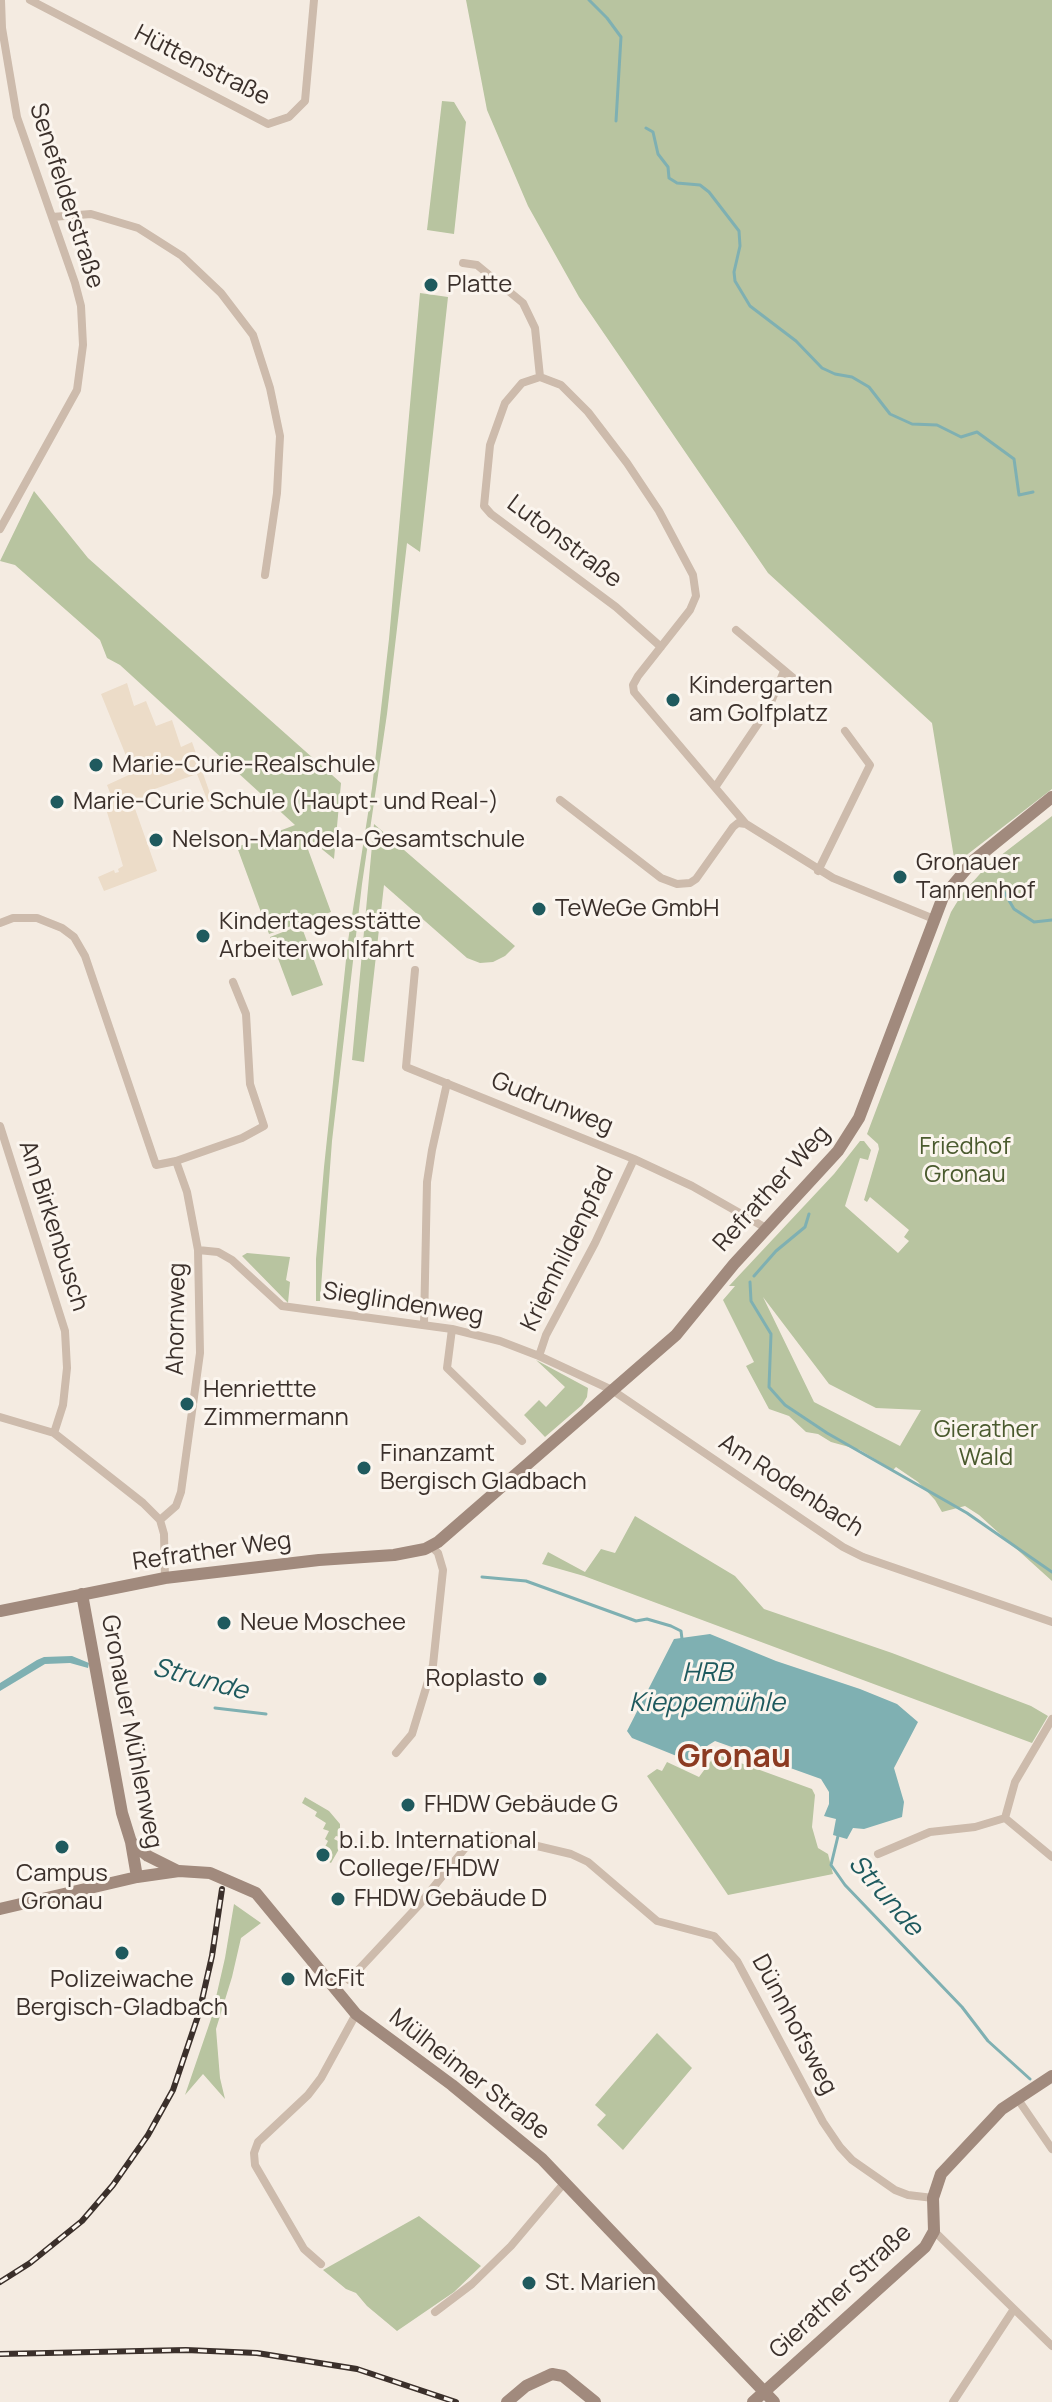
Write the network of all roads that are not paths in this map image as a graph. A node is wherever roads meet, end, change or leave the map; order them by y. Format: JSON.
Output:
{"nodes":[{"id":1,"x":1,"y":0,"type":"edge"},
{"id":2,"x":30,"y":0,"type":"edge"},
{"id":3,"x":314,"y":0,"type":"edge"},
{"id":4,"x":52,"y":217,"type":"junction"},
{"id":5,"x":463,"y":263,"type":"dead end"},
{"id":6,"x":540,"y":377,"type":"junction"},
{"id":7,"x":0,"y":529,"type":"edge"},
{"id":8,"x":265,"y":575,"type":"dead end"},
{"id":9,"x":736,"y":630,"type":"dead end"},
{"id":10,"x":661,"y":647,"type":"junction"},
{"id":11,"x":784,"y":671,"type":"junction"},
{"id":12,"x":797,"y":681,"type":"dead end"},
{"id":13,"x":845,"y":731,"type":"dead end"},
{"id":14,"x":716,"y":786,"type":"junction"},
{"id":15,"x":1052,"y":797,"type":"edge"},
{"id":16,"x":560,"y":800,"type":"dead end"},
{"id":17,"x":746,"y":824,"type":"junction"},
{"id":18,"x":818,"y":871,"type":"junction"},
{"id":19,"x":934,"y":919,"type":"junction"},
{"id":20,"x":0,"y":923,"type":"edge"},
{"id":21,"x":415,"y":970,"type":"dead end"},
{"id":22,"x":233,"y":982,"type":"dead end"},
{"id":23,"x":447,"y":1083,"type":"junction"},
{"id":24,"x":0,"y":1126,"type":"edge"},
{"id":25,"x":634,"y":1159,"type":"junction"},
{"id":26,"x":176,"y":1161,"type":"junction"},
{"id":27,"x":766,"y":1228,"type":"junction"},
{"id":28,"x":198,"y":1250,"type":"junction"},
{"id":29,"x":424,"y":1325,"type":"junction"},
{"id":30,"x":452,"y":1329,"type":"junction"},
{"id":31,"x":539,"y":1356,"type":"junction"},
{"id":32,"x":612,"y":1390,"type":"junction"},
{"id":33,"x":0,"y":1417,"type":"edge"},
{"id":34,"x":54,"y":1433,"type":"junction"},
{"id":35,"x":522,"y":1441,"type":"dead end"},
{"id":36,"x":160,"y":1520,"type":"junction"},
{"id":37,"x":431,"y":1546,"type":"junction"},
{"id":38,"x":165,"y":1578,"type":"junction"},
{"id":39,"x":82,"y":1594,"type":"junction"},
{"id":40,"x":0,"y":1611,"type":"edge"},
{"id":41,"x":1052,"y":1622,"type":"edge"},
{"id":42,"x":1052,"y":1719,"type":"edge"},
{"id":43,"x":396,"y":1753,"type":"dead end"},
{"id":44,"x":1005,"y":1818,"type":"junction"},
{"id":45,"x":131,"y":1842,"type":"junction"},
{"id":46,"x":878,"y":1854,"type":"dead end"},
{"id":47,"x":1052,"y":1857,"type":"edge"},
{"id":48,"x":179,"y":1871,"type":"junction"},
{"id":49,"x":137,"y":1877,"type":"junction"},
{"id":50,"x":1,"y":1907,"type":"edge"},
{"id":51,"x":349,"y":1980,"type":"dead end"},
{"id":52,"x":356,"y":2014,"type":"junction"},
{"id":53,"x":1052,"y":2076,"type":"edge"},
{"id":54,"x":1017,"y":2098,"type":"junction"},
{"id":55,"x":1052,"y":2149,"type":"edge"},
{"id":56,"x":565,"y":2182,"type":"junction"},
{"id":57,"x":933,"y":2198,"type":"junction"},
{"id":58,"x":934,"y":2231,"type":"junction"},
{"id":59,"x":321,"y":2264,"type":"dead end"},
{"id":60,"x":1014,"y":2309,"type":"junction"},
{"id":61,"x":435,"y":2312,"type":"dead end"},
{"id":62,"x":1052,"y":2346,"type":"edge"},
{"id":63,"x":769,"y":2398,"type":"edge"},
{"id":64,"x":507,"y":2402,"type":"edge"},
{"id":65,"x":595,"y":2402,"type":"edge"},
{"id":66,"x":753,"y":2402,"type":"edge"},
{"id":67,"x":953,"y":2402,"type":"edge"}],
"edges":[{"from":1,"to":4,"type":"street","name":"Senefelderstraße"},
{"from":2,"to":3,"type":"street","name":"Hüttenstraße"},
{"from":4,"to":7,"type":"street","name":"Senefelderstraße"},
{"from":4,"to":8,"type":"street"},
{"from":5,"to":6,"type":"street"},
{"from":6,"to":10,"type":"street"},
{"from":6,"to":10,"type":"street","name":"Lutonstraße"},
{"from":9,"to":11,"type":"street"},
{"from":10,"to":14,"type":"street"},
{"from":11,"to":12,"type":"street"},
{"from":11,"to":14,"type":"street"},
{"from":13,"to":18,"type":"street"},
{"from":14,"to":17,"type":"street"},
{"from":15,"to":19,"type":"main road","name":"Refrather Weg"},
{"from":16,"to":17,"type":"street"},
{"from":17,"to":18,"type":"street"},
{"from":18,"to":19,"type":"street"},
{"from":19,"to":27,"type":"main road","name":"Refrather Weg"},
{"from":20,"to":26,"type":"street"},
{"from":21,"to":23,"type":"street","name":"Gudrunweg"},
{"from":22,"to":26,"type":"street"},
{"from":23,"to":25,"type":"street","name":"Gudrunweg"},
{"from":23,"to":29,"type":"street"},
{"from":24,"to":34,"type":"street","name":"Am Birkenbusch"},
{"from":25,"to":27,"type":"street","name":"Gudrunweg"},
{"from":25,"to":31,"type":"street","name":"Kriemhildenpfad"},
{"from":26,"to":28,"type":"street","name":"Ahornweg"},
{"from":27,"to":32,"type":"main road","name":"Refrather Weg"},
{"from":28,"to":29,"type":"street","name":"Sieglindenweg"},
{"from":28,"to":36,"type":"street","name":"Ahornweg"},
{"from":29,"to":30,"type":"street","name":"Sieglindenweg"},
{"from":30,"to":31,"type":"street","name":"Sieglindenweg"},
{"from":30,"to":35,"type":"street"},
{"from":31,"to":32,"type":"street","name":"Sieglindenweg"},
{"from":32,"to":37,"type":"main road","name":"Refrather Weg"},
{"from":32,"to":41,"type":"street","name":"Am Rodenbach"},
{"from":33,"to":34,"type":"street"},
{"from":34,"to":36,"type":"street"},
{"from":36,"to":38,"type":"street"},
{"from":37,"to":38,"type":"main road","name":"Refrather Weg"},
{"from":37,"to":43,"type":"street"},
{"from":38,"to":39,"type":"main road","name":"Refrather Weg"},
{"from":39,"to":40,"type":"main road","name":"Refrather Weg"},
{"from":39,"to":45,"type":"main road","name":"Gronauer Mühlenweg"},
{"from":42,"to":44,"type":"street"},
{"from":44,"to":46,"type":"street"},
{"from":44,"to":47,"type":"street"},
{"from":45,"to":48,"type":"main road"},
{"from":45,"to":49,"type":"main road","name":"Gronauer Mühlenweg"},
{"from":48,"to":49,"type":"main road"},
{"from":48,"to":52,"type":"main road","name":"Mülheimer Straße"},
{"from":49,"to":50,"type":"main road"},
{"from":51,"to":57,"type":"street","name":"Dünnhofsweg"},
{"from":52,"to":56,"type":"main road","name":"Mülheimer Straße"},
{"from":52,"to":59,"type":"street"},
{"from":53,"to":54,"type":"main road","name":"Gierather Straße"},
{"from":54,"to":55,"type":"street"},
{"from":54,"to":57,"type":"main road","name":"Gierather Straße"},
{"from":56,"to":61,"type":"street"},
{"from":56,"to":63,"type":"main road","name":"Mülheimer Straße"},
{"from":57,"to":58,"type":"main road","name":"Gierather Straße"},
{"from":58,"to":60,"type":"street"},
{"from":58,"to":63,"type":"main road","name":"Gierather Straße"},
{"from":60,"to":62,"type":"street"},
{"from":60,"to":67,"type":"street"},
{"from":63,"to":66,"type":"main road","name":"Gierather Straße"},
{"from":64,"to":65,"type":"main road"}]}
